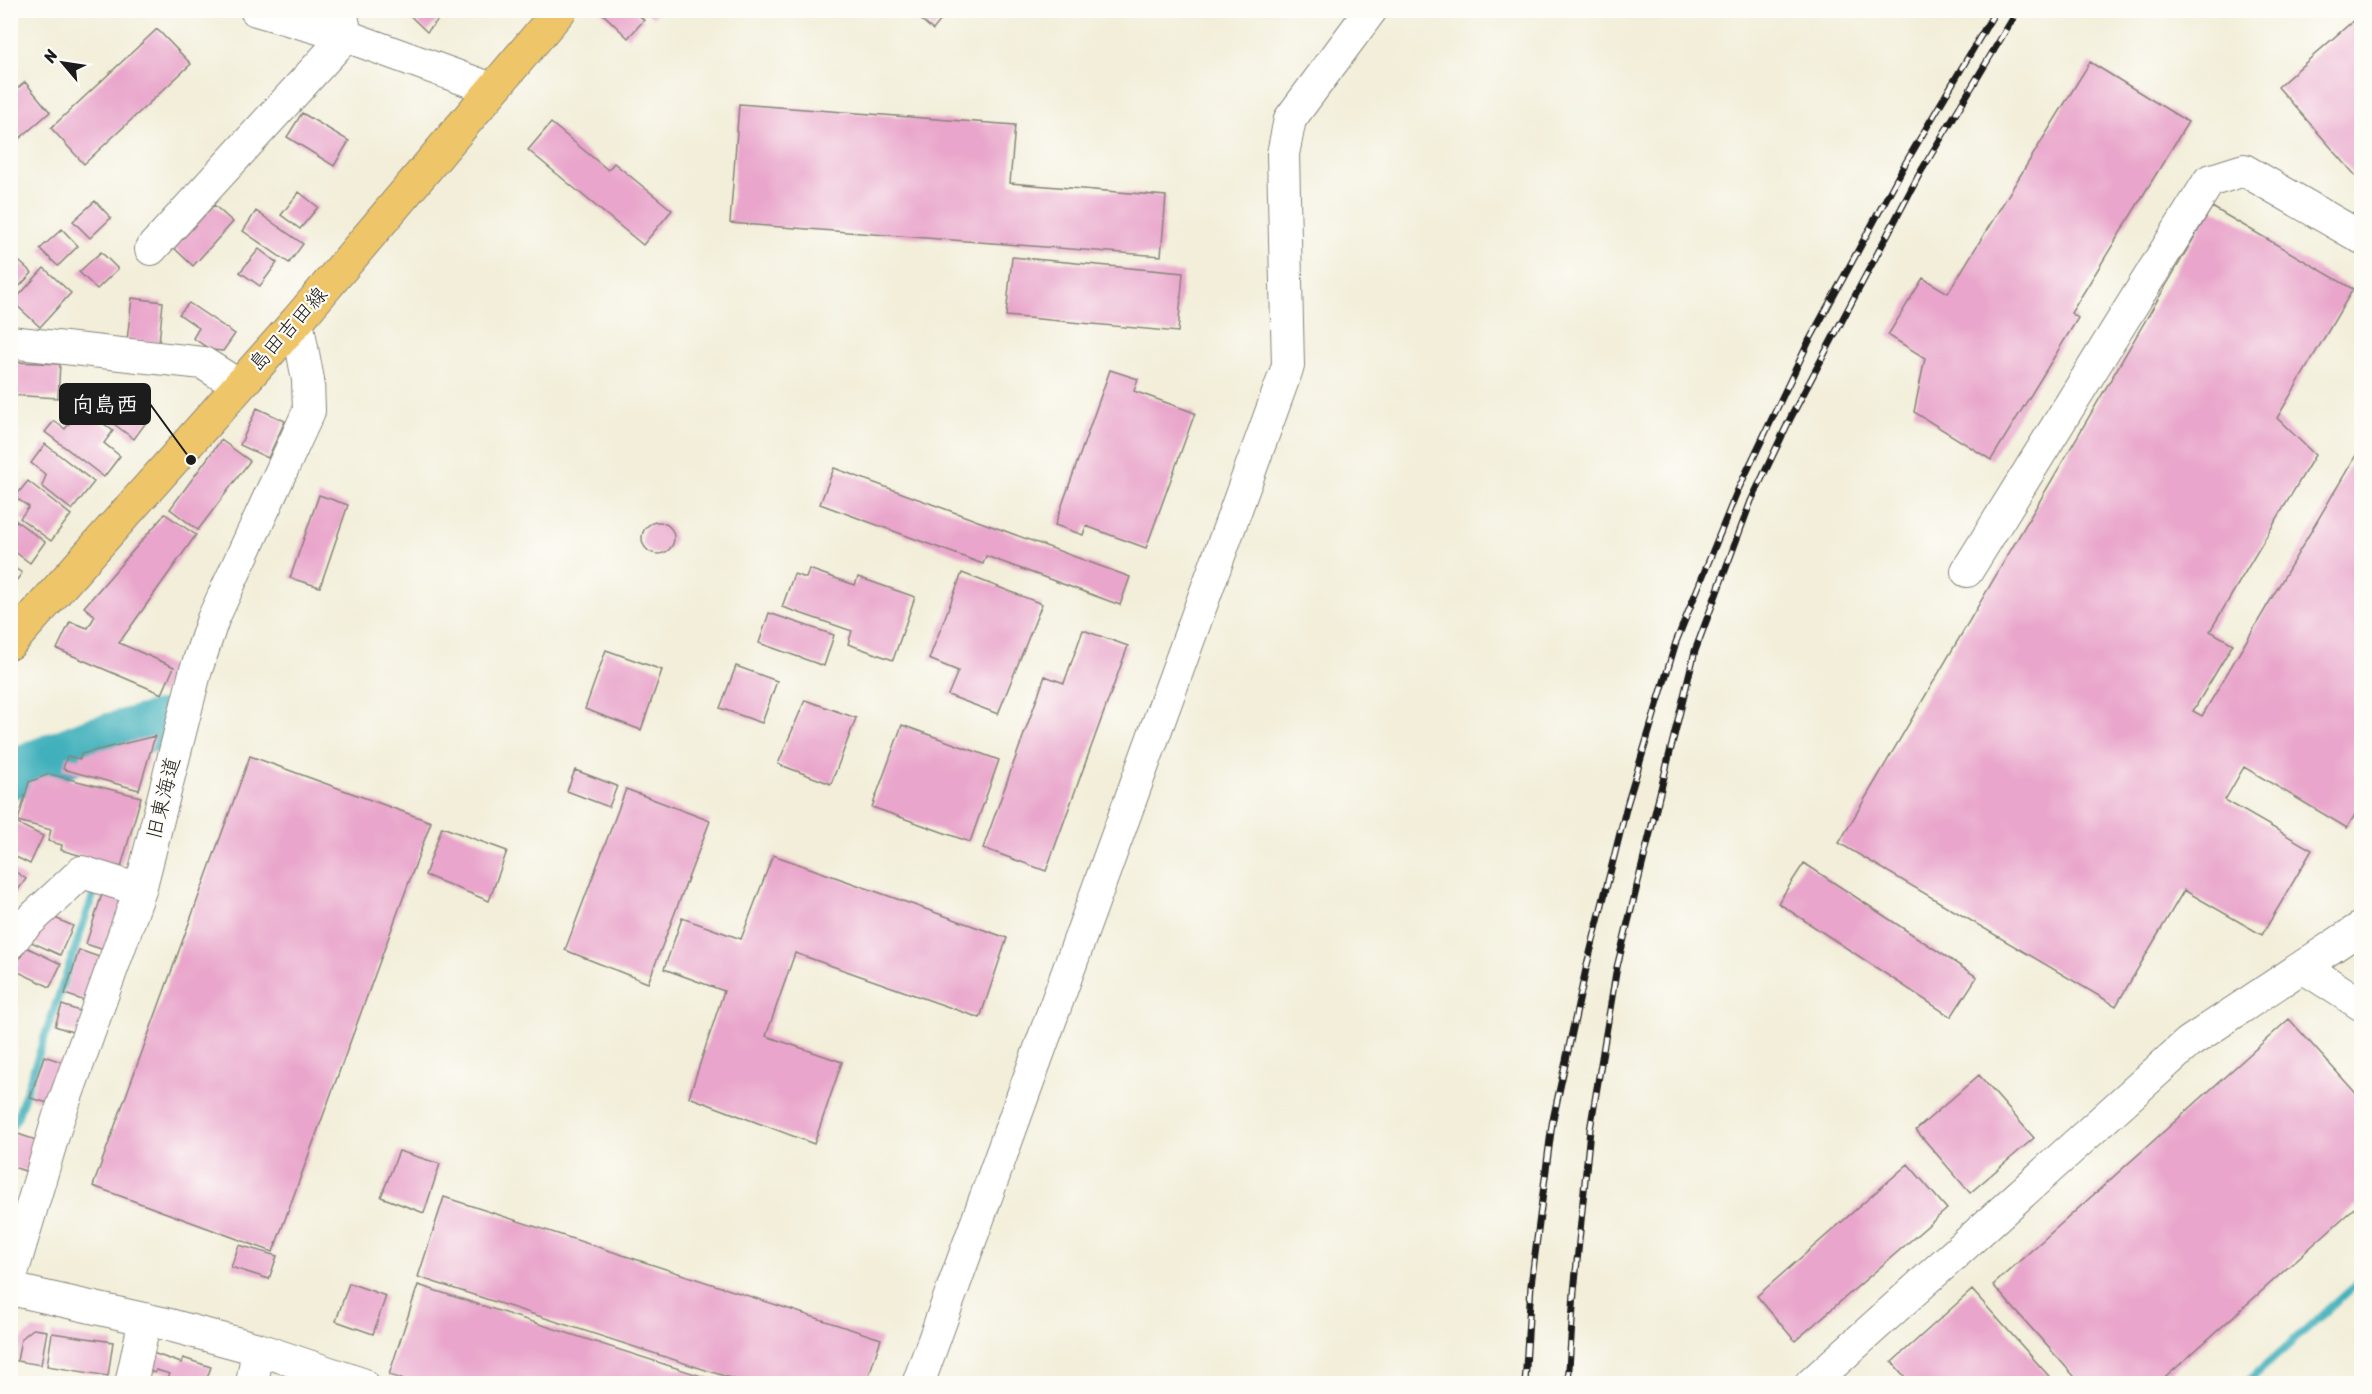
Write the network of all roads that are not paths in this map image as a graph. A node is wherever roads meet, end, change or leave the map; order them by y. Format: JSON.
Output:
{"nodes":[{"id":1,"x":256,"y":10,"type":"edge"},
{"id":2,"x":560,"y":10,"type":"edge"},
{"id":3,"x":1371,"y":10,"type":"edge"},
{"id":4,"x":344,"y":23,"type":"edge"},
{"id":5,"x":492,"y":89,"type":"junction"},
{"id":6,"x":2361,"y":238,"type":"edge"},
{"id":7,"x":151,"y":249,"type":"dead end"},
{"id":8,"x":297,"y":321,"type":"junction"},
{"id":9,"x":12,"y":344,"type":"edge"},
{"id":10,"x":238,"y":385,"type":"junction"},
{"id":11,"x":1967,"y":571,"type":"dead end"},
{"id":12,"x":10,"y":643,"type":"edge"},
{"id":13,"x":140,"y":890,"type":"junction"},
{"id":14,"x":2361,"y":927,"type":"edge"},
{"id":15,"x":10,"y":943,"type":"edge"},
{"id":16,"x":2303,"y":967,"type":"junction"},
{"id":17,"x":2361,"y":1005,"type":"edge"},
{"id":18,"x":10,"y":1280,"type":"edge"},
{"id":19,"x":10,"y":1289,"type":"edge"},
{"id":20,"x":145,"y":1319,"type":"junction"},
{"id":21,"x":258,"y":1349,"type":"junction"},
{"id":22,"x":131,"y":1383,"type":"edge"},
{"id":23,"x":252,"y":1383,"type":"edge"},
{"id":24,"x":362,"y":1383,"type":"edge"},
{"id":25,"x":918,"y":1383,"type":"edge"},
{"id":26,"x":1811,"y":1383,"type":"edge"}],
"edges":[{"from":1,"to":4,"type":"street"},
{"from":2,"to":5,"type":"main road","name":"島田吉田線"},
{"from":3,"to":25,"type":"street"},
{"from":4,"to":5,"type":"street"},
{"from":4,"to":7,"type":"street"},
{"from":5,"to":8,"type":"main road","name":"島田吉田線"},
{"from":6,"to":11,"type":"street"},
{"from":8,"to":10,"type":"main road","name":"島田吉田線"},
{"from":8,"to":13,"type":"street","name":"旧東海道"},
{"from":9,"to":10,"type":"street"},
{"from":10,"to":12,"type":"main road","name":"島田吉田線"},
{"from":13,"to":15,"type":"street"},
{"from":13,"to":18,"type":"street","name":"旧東海道"},
{"from":14,"to":16,"type":"street"},
{"from":16,"to":17,"type":"street"},
{"from":16,"to":26,"type":"street"},
{"from":19,"to":20,"type":"street"},
{"from":20,"to":21,"type":"street"},
{"from":20,"to":22,"type":"street"},
{"from":21,"to":23,"type":"street"},
{"from":21,"to":24,"type":"street"}]}
